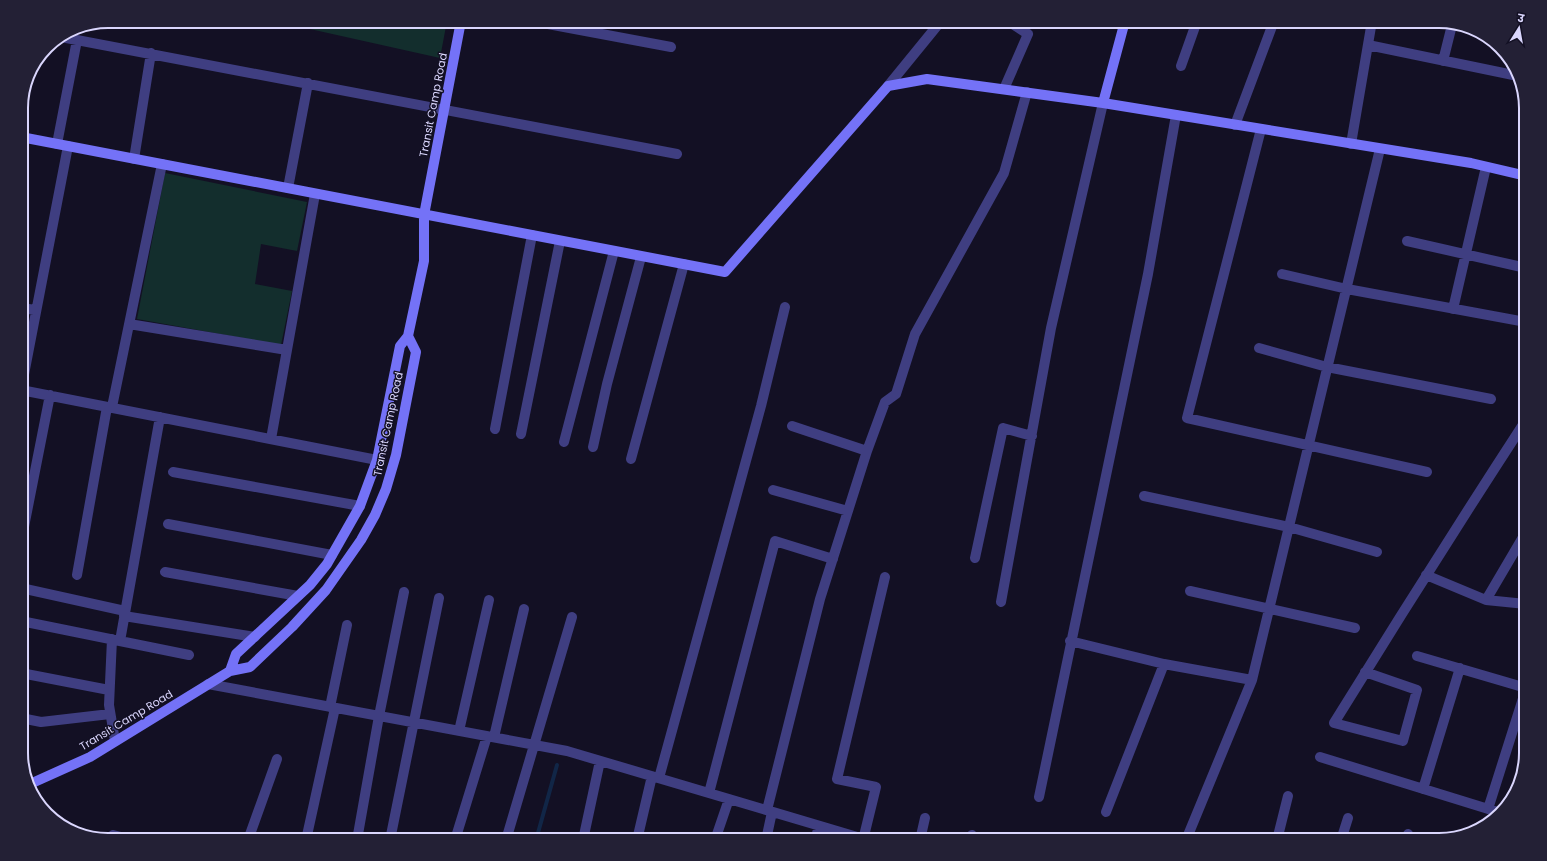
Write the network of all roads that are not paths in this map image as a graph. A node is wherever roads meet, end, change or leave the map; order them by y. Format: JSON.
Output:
{"nodes":[{"id":1,"x":460,"y":28,"type":"edge"},
{"id":2,"x":569,"y":28,"type":"edge"},
{"id":3,"x":935,"y":28,"type":"edge"},
{"id":4,"x":1019,"y":28,"type":"edge"},
{"id":5,"x":1123,"y":28,"type":"edge"},
{"id":6,"x":1195,"y":28,"type":"edge"},
{"id":7,"x":1271,"y":28,"type":"edge"},
{"id":8,"x":1371,"y":28,"type":"edge"},
{"id":9,"x":1451,"y":29,"type":"edge"},
{"id":10,"x":69,"y":38,"type":"edge"},
{"id":11,"x":77,"y":40,"type":"junction"},
{"id":12,"x":1368,"y":45,"type":"junction"},
{"id":13,"x":671,"y":47,"type":"dead end"},
{"id":14,"x":151,"y":54,"type":"junction"},
{"id":15,"x":1444,"y":61,"type":"junction"},
{"id":16,"x":1181,"y":66,"type":"dead end"},
{"id":17,"x":1510,"y":72,"type":"edge"},
{"id":18,"x":308,"y":83,"type":"junction"},
{"id":19,"x":888,"y":86,"type":"junction"},
{"id":20,"x":1004,"y":89,"type":"junction"},
{"id":21,"x":1027,"y":92,"type":"junction"},
{"id":22,"x":1103,"y":103,"type":"junction"},
{"id":23,"x":444,"y":109,"type":"junction"},
{"id":24,"x":1176,"y":115,"type":"junction"},
{"id":25,"x":1235,"y":125,"type":"junction"},
{"id":26,"x":1261,"y":130,"type":"junction"},
{"id":27,"x":28,"y":138,"type":"edge"},
{"id":28,"x":57,"y":144,"type":"junction"},
{"id":29,"x":1351,"y":144,"type":"junction"},
{"id":30,"x":68,"y":146,"type":"junction"},
{"id":31,"x":1380,"y":149,"type":"junction"},
{"id":32,"x":677,"y":154,"type":"dead end"},
{"id":33,"x":134,"y":159,"type":"junction"},
{"id":34,"x":162,"y":164,"type":"junction"},
{"id":35,"x":1486,"y":167,"type":"junction"},
{"id":36,"x":1519,"y":174,"type":"edge"},
{"id":37,"x":288,"y":188,"type":"junction"},
{"id":38,"x":315,"y":194,"type":"junction"},
{"id":39,"x":424,"y":214,"type":"junction"},
{"id":40,"x":532,"y":235,"type":"junction"},
{"id":41,"x":560,"y":241,"type":"junction"},
{"id":42,"x":1407,"y":241,"type":"dead end"},
{"id":43,"x":614,"y":251,"type":"junction"},
{"id":44,"x":1465,"y":254,"type":"junction"},
{"id":45,"x":641,"y":256,"type":"junction"},
{"id":46,"x":684,"y":264,"type":"junction"},
{"id":47,"x":1519,"y":266,"type":"edge"},
{"id":48,"x":1282,"y":274,"type":"dead end"},
{"id":49,"x":1347,"y":289,"type":"junction"},
{"id":50,"x":785,"y":307,"type":"dead end"},
{"id":51,"x":28,"y":309,"type":"edge"},
{"id":52,"x":1453,"y":309,"type":"junction"},
{"id":53,"x":36,"y":310,"type":"junction"},
{"id":54,"x":1519,"y":321,"type":"edge"},
{"id":55,"x":129,"y":324,"type":"junction"},
{"id":56,"x":408,"y":336,"type":"junction"},
{"id":57,"x":1259,"y":348,"type":"dead end"},
{"id":58,"x":287,"y":350,"type":"junction"},
{"id":59,"x":28,"y":353,"type":"edge"},
{"id":60,"x":1328,"y":367,"type":"junction"},
{"id":61,"x":28,"y":391,"type":"edge"},
{"id":62,"x":50,"y":395,"type":"junction"},
{"id":63,"x":1491,"y":399,"type":"dead end"},
{"id":64,"x":110,"y":407,"type":"junction"},
{"id":65,"x":160,"y":417,"type":"junction"},
{"id":66,"x":792,"y":426,"type":"dead end"},
{"id":67,"x":495,"y":429,"type":"dead end"},
{"id":68,"x":1519,"y":431,"type":"edge"},
{"id":69,"x":520,"y":434,"type":"dead end"},
{"id":70,"x":1032,"y":436,"type":"junction"},
{"id":71,"x":271,"y":439,"type":"junction"},
{"id":72,"x":564,"y":442,"type":"dead end"},
{"id":73,"x":1308,"y":446,"type":"junction"},
{"id":74,"x":593,"y":447,"type":"dead end"},
{"id":75,"x":867,"y":451,"type":"junction"},
{"id":76,"x":631,"y":459,"type":"dead end"},
{"id":77,"x":377,"y":460,"type":"junction"},
{"id":78,"x":373,"y":471,"type":"junction"},
{"id":79,"x":173,"y":472,"type":"dead end"},
{"id":80,"x":1427,"y":472,"type":"dead end"},
{"id":81,"x":390,"y":476,"type":"junction"},
{"id":82,"x":773,"y":490,"type":"dead end"},
{"id":83,"x":1144,"y":496,"type":"dead end"},
{"id":84,"x":360,"y":506,"type":"junction"},
{"id":85,"x":28,"y":507,"type":"edge"},
{"id":86,"x":848,"y":511,"type":"junction"},
{"id":87,"x":168,"y":524,"type":"dead end"},
{"id":88,"x":1289,"y":527,"type":"junction"},
{"id":89,"x":1519,"y":544,"type":"edge"},
{"id":90,"x":1377,"y":552,"type":"dead end"},
{"id":91,"x":332,"y":555,"type":"junction"},
{"id":92,"x":975,"y":558,"type":"dead end"},
{"id":93,"x":833,"y":559,"type":"junction"},
{"id":94,"x":164,"y":572,"type":"dead end"},
{"id":95,"x":77,"y":575,"type":"dead end"},
{"id":96,"x":1426,"y":575,"type":"junction"},
{"id":97,"x":885,"y":577,"type":"dead end"},
{"id":98,"x":28,"y":590,"type":"edge"},
{"id":99,"x":1190,"y":591,"type":"dead end"},
{"id":100,"x":404,"y":592,"type":"dead end"},
{"id":101,"x":298,"y":596,"type":"junction"},
{"id":102,"x":439,"y":598,"type":"dead end"},
{"id":103,"x":489,"y":600,"type":"dead end"},
{"id":104,"x":1486,"y":600,"type":"junction"},
{"id":105,"x":1001,"y":602,"type":"dead end"},
{"id":106,"x":1519,"y":603,"type":"edge"},
{"id":107,"x":524,"y":609,"type":"dead end"},
{"id":108,"x":1269,"y":609,"type":"junction"},
{"id":109,"x":125,"y":614,"type":"junction"},
{"id":110,"x":572,"y":617,"type":"dead end"},
{"id":111,"x":28,"y":622,"type":"edge"},
{"id":112,"x":347,"y":624,"type":"dead end"},
{"id":113,"x":1355,"y":628,"type":"dead end"},
{"id":114,"x":255,"y":637,"type":"junction"},
{"id":115,"x":116,"y":640,"type":"junction"},
{"id":116,"x":1070,"y":641,"type":"junction"},
{"id":117,"x":189,"y":655,"type":"dead end"},
{"id":118,"x":1417,"y":656,"type":"dead end"},
{"id":119,"x":1164,"y":664,"type":"junction"},
{"id":120,"x":1460,"y":668,"type":"junction"},
{"id":121,"x":230,"y":671,"type":"junction"},
{"id":122,"x":1365,"y":672,"type":"junction"},
{"id":123,"x":28,"y":675,"type":"edge"},
{"id":124,"x":1252,"y":680,"type":"junction"},
{"id":125,"x":208,"y":684,"type":"junction"},
{"id":126,"x":1519,"y":686,"type":"edge"},
{"id":127,"x":109,"y":690,"type":"junction"},
{"id":128,"x":332,"y":707,"type":"junction"},
{"id":129,"x":1519,"y":710,"type":"edge"},
{"id":130,"x":110,"y":714,"type":"junction"},
{"id":131,"x":379,"y":716,"type":"junction"},
{"id":132,"x":28,"y":719,"type":"edge"},
{"id":133,"x":414,"y":722,"type":"junction"},
{"id":134,"x":459,"y":731,"type":"junction"},
{"id":135,"x":490,"y":736,"type":"junction"},
{"id":136,"x":115,"y":741,"type":"junction"},
{"id":137,"x":535,"y":745,"type":"junction"},
{"id":138,"x":1320,"y":757,"type":"dead end"},
{"id":139,"x":277,"y":759,"type":"dead end"},
{"id":140,"x":600,"y":761,"type":"junction"},
{"id":141,"x":655,"y":777,"type":"junction"},
{"id":142,"x":34,"y":782,"type":"edge"},
{"id":143,"x":1423,"y":789,"type":"junction"},
{"id":144,"x":709,"y":793,"type":"junction"},
{"id":145,"x":1288,"y":796,"type":"dead end"},
{"id":146,"x":1039,"y":797,"type":"dead end"},
{"id":147,"x":729,"y":799,"type":"junction"},
{"id":148,"x":1488,"y":809,"type":"junction"},
{"id":149,"x":769,"y":811,"type":"junction"},
{"id":150,"x":1493,"y":811,"type":"edge"},
{"id":151,"x":1106,"y":812,"type":"dead end"},
{"id":152,"x":925,"y":818,"type":"dead end"},
{"id":153,"x":1348,"y":818,"type":"dead end"},
{"id":154,"x":819,"y":826,"type":"junction"},
{"id":155,"x":251,"y":833,"type":"edge"},
{"id":156,"x":307,"y":833,"type":"edge"},
{"id":157,"x":358,"y":833,"type":"edge"},
{"id":158,"x":391,"y":833,"type":"edge"},
{"id":159,"x":457,"y":833,"type":"edge"},
{"id":160,"x":508,"y":833,"type":"edge"},
{"id":161,"x":585,"y":833,"type":"edge"},
{"id":162,"x":639,"y":833,"type":"edge"},
{"id":163,"x":717,"y":833,"type":"edge"},
{"id":164,"x":767,"y":833,"type":"edge"},
{"id":165,"x":818,"y":833,"type":"edge"},
{"id":166,"x":841,"y":833,"type":"edge"},
{"id":167,"x":865,"y":833,"type":"edge"},
{"id":168,"x":922,"y":833,"type":"edge"},
{"id":169,"x":1189,"y":833,"type":"edge"},
{"id":170,"x":1279,"y":833,"type":"edge"},
{"id":171,"x":1343,"y":833,"type":"edge"}],
"edges":[{"from":1,"to":23,"type":"street","name":"Transit Camp Road"},
{"from":2,"to":13,"type":"street"},
{"from":3,"to":19,"type":"street"},
{"from":4,"to":20,"type":"street"},
{"from":5,"to":22,"type":"street"},
{"from":6,"to":16,"type":"street"},
{"from":7,"to":25,"type":"street"},
{"from":8,"to":12,"type":"street"},
{"from":9,"to":15,"type":"street"},
{"from":10,"to":11,"type":"street"},
{"from":11,"to":14,"type":"street"},
{"from":11,"to":28,"type":"street"},
{"from":12,"to":15,"type":"street"},
{"from":12,"to":29,"type":"street"},
{"from":14,"to":18,"type":"street"},
{"from":14,"to":33,"type":"street"},
{"from":15,"to":17,"type":"street"},
{"from":18,"to":23,"type":"street"},
{"from":18,"to":37,"type":"street"},
{"from":19,"to":20,"type":"street"},
{"from":19,"to":46,"type":"street"},
{"from":20,"to":21,"type":"street"},
{"from":21,"to":22,"type":"street"},
{"from":21,"to":75,"type":"street"},
{"from":22,"to":24,"type":"street"},
{"from":22,"to":70,"type":"street"},
{"from":23,"to":32,"type":"street"},
{"from":23,"to":39,"type":"street","name":"Transit Camp Road"},
{"from":24,"to":25,"type":"street"},
{"from":24,"to":116,"type":"street"},
{"from":25,"to":26,"type":"street"},
{"from":26,"to":29,"type":"street"},
{"from":26,"to":73,"type":"street"},
{"from":27,"to":28,"type":"street"},
{"from":28,"to":30,"type":"street"},
{"from":29,"to":31,"type":"street"},
{"from":30,"to":33,"type":"street"},
{"from":30,"to":53,"type":"street"},
{"from":31,"to":35,"type":"street"},
{"from":31,"to":49,"type":"street"},
{"from":33,"to":34,"type":"street"},
{"from":34,"to":37,"type":"street"},
{"from":34,"to":55,"type":"street"},
{"from":35,"to":36,"type":"street"},
{"from":35,"to":44,"type":"street"},
{"from":37,"to":38,"type":"street"},
{"from":38,"to":39,"type":"street"},
{"from":38,"to":58,"type":"street"},
{"from":39,"to":40,"type":"street"},
{"from":39,"to":56,"type":"street","name":"Transit Camp Road"},
{"from":40,"to":41,"type":"street"},
{"from":40,"to":67,"type":"street"},
{"from":41,"to":43,"type":"street"},
{"from":41,"to":69,"type":"street"},
{"from":42,"to":44,"type":"street"},
{"from":43,"to":45,"type":"street"},
{"from":43,"to":72,"type":"street"},
{"from":44,"to":47,"type":"street"},
{"from":44,"to":52,"type":"street"},
{"from":45,"to":46,"type":"street"},
{"from":45,"to":74,"type":"street"},
{"from":46,"to":76,"type":"street"},
{"from":48,"to":49,"type":"street"},
{"from":49,"to":52,"type":"street"},
{"from":49,"to":60,"type":"street"},
{"from":50,"to":141,"type":"street"},
{"from":51,"to":53,"type":"street"},
{"from":52,"to":54,"type":"street"},
{"from":53,"to":59,"type":"street"},
{"from":55,"to":58,"type":"street"},
{"from":55,"to":64,"type":"street"},
{"from":56,"to":77,"type":"street","name":"Transit Camp Road"},
{"from":56,"to":81,"type":"street","name":"Transit Camp Road"},
{"from":57,"to":60,"type":"street"},
{"from":58,"to":71,"type":"street"},
{"from":60,"to":63,"type":"street"},
{"from":60,"to":73,"type":"street"},
{"from":61,"to":62,"type":"street"},
{"from":62,"to":64,"type":"street"},
{"from":62,"to":85,"type":"street"},
{"from":64,"to":65,"type":"street"},
{"from":64,"to":95,"type":"street"},
{"from":65,"to":71,"type":"street"},
{"from":65,"to":109,"type":"street"},
{"from":66,"to":75,"type":"street"},
{"from":68,"to":96,"type":"street"},
{"from":70,"to":92,"type":"street"},
{"from":70,"to":105,"type":"street"},
{"from":71,"to":77,"type":"street"},
{"from":73,"to":80,"type":"street"},
{"from":73,"to":88,"type":"street"},
{"from":75,"to":86,"type":"street"},
{"from":77,"to":78,"type":"street","name":"Transit Camp Road"},
{"from":78,"to":81,"type":"street"},
{"from":78,"to":84,"type":"street","name":"Transit Camp Road"},
{"from":79,"to":84,"type":"street"},
{"from":81,"to":121,"type":"street","name":"Transit Camp Road"},
{"from":82,"to":86,"type":"street"},
{"from":83,"to":88,"type":"street"},
{"from":84,"to":91,"type":"street","name":"Transit Camp Road"},
{"from":86,"to":93,"type":"street"},
{"from":87,"to":91,"type":"street"},
{"from":88,"to":90,"type":"street"},
{"from":88,"to":108,"type":"street"},
{"from":89,"to":104,"type":"street"},
{"from":91,"to":101,"type":"street","name":"Transit Camp Road"},
{"from":93,"to":144,"type":"street"},
{"from":93,"to":149,"type":"street"},
{"from":94,"to":101,"type":"street"},
{"from":96,"to":104,"type":"street"},
{"from":96,"to":122,"type":"street"},
{"from":97,"to":167,"type":"street"},
{"from":98,"to":109,"type":"street"},
{"from":99,"to":108,"type":"street"},
{"from":100,"to":131,"type":"street"},
{"from":101,"to":114,"type":"street","name":"Transit Camp Road"},
{"from":102,"to":133,"type":"street"},
{"from":103,"to":134,"type":"street"},
{"from":104,"to":106,"type":"street"},
{"from":107,"to":135,"type":"street"},
{"from":108,"to":113,"type":"street"},
{"from":108,"to":124,"type":"street"},
{"from":109,"to":114,"type":"street"},
{"from":109,"to":115,"type":"street"},
{"from":110,"to":137,"type":"street"},
{"from":111,"to":115,"type":"street"},
{"from":112,"to":128,"type":"street"},
{"from":114,"to":121,"type":"street","name":"Transit Camp Road"},
{"from":115,"to":117,"type":"street"},
{"from":115,"to":127,"type":"street"},
{"from":116,"to":119,"type":"street"},
{"from":116,"to":146,"type":"street"},
{"from":118,"to":120,"type":"street"},
{"from":119,"to":124,"type":"street"},
{"from":119,"to":151,"type":"street"},
{"from":120,"to":126,"type":"street"},
{"from":120,"to":143,"type":"street"},
{"from":121,"to":125,"type":"street","name":"Transit Camp Road"},
{"from":122,"to":122,"type":"street"},
{"from":123,"to":127,"type":"street"},
{"from":124,"to":169,"type":"street"},
{"from":125,"to":128,"type":"street"},
{"from":125,"to":136,"type":"street","name":"Transit Camp Road"},
{"from":127,"to":130,"type":"street"},
{"from":128,"to":131,"type":"street"},
{"from":128,"to":156,"type":"street"},
{"from":129,"to":148,"type":"street"},
{"from":130,"to":132,"type":"street"},
{"from":130,"to":136,"type":"street"},
{"from":131,"to":133,"type":"street"},
{"from":131,"to":157,"type":"street"},
{"from":133,"to":134,"type":"street"},
{"from":133,"to":158,"type":"street"},
{"from":134,"to":135,"type":"street"},
{"from":135,"to":137,"type":"street"},
{"from":135,"to":159,"type":"street"},
{"from":136,"to":142,"type":"street","name":"Transit Camp Road"},
{"from":137,"to":140,"type":"street"},
{"from":137,"to":160,"type":"street"},
{"from":138,"to":143,"type":"street"},
{"from":139,"to":155,"type":"street"},
{"from":140,"to":141,"type":"street"},
{"from":140,"to":161,"type":"street"},
{"from":141,"to":144,"type":"street"},
{"from":141,"to":162,"type":"street"},
{"from":143,"to":148,"type":"street"},
{"from":144,"to":147,"type":"street"},
{"from":145,"to":170,"type":"street"},
{"from":147,"to":149,"type":"street"},
{"from":147,"to":163,"type":"street"},
{"from":148,"to":150,"type":"street"},
{"from":149,"to":154,"type":"street"},
{"from":149,"to":164,"type":"street"},
{"from":152,"to":168,"type":"street"},
{"from":153,"to":171,"type":"street"},
{"from":154,"to":165,"type":"street"},
{"from":154,"to":166,"type":"street"}]}
